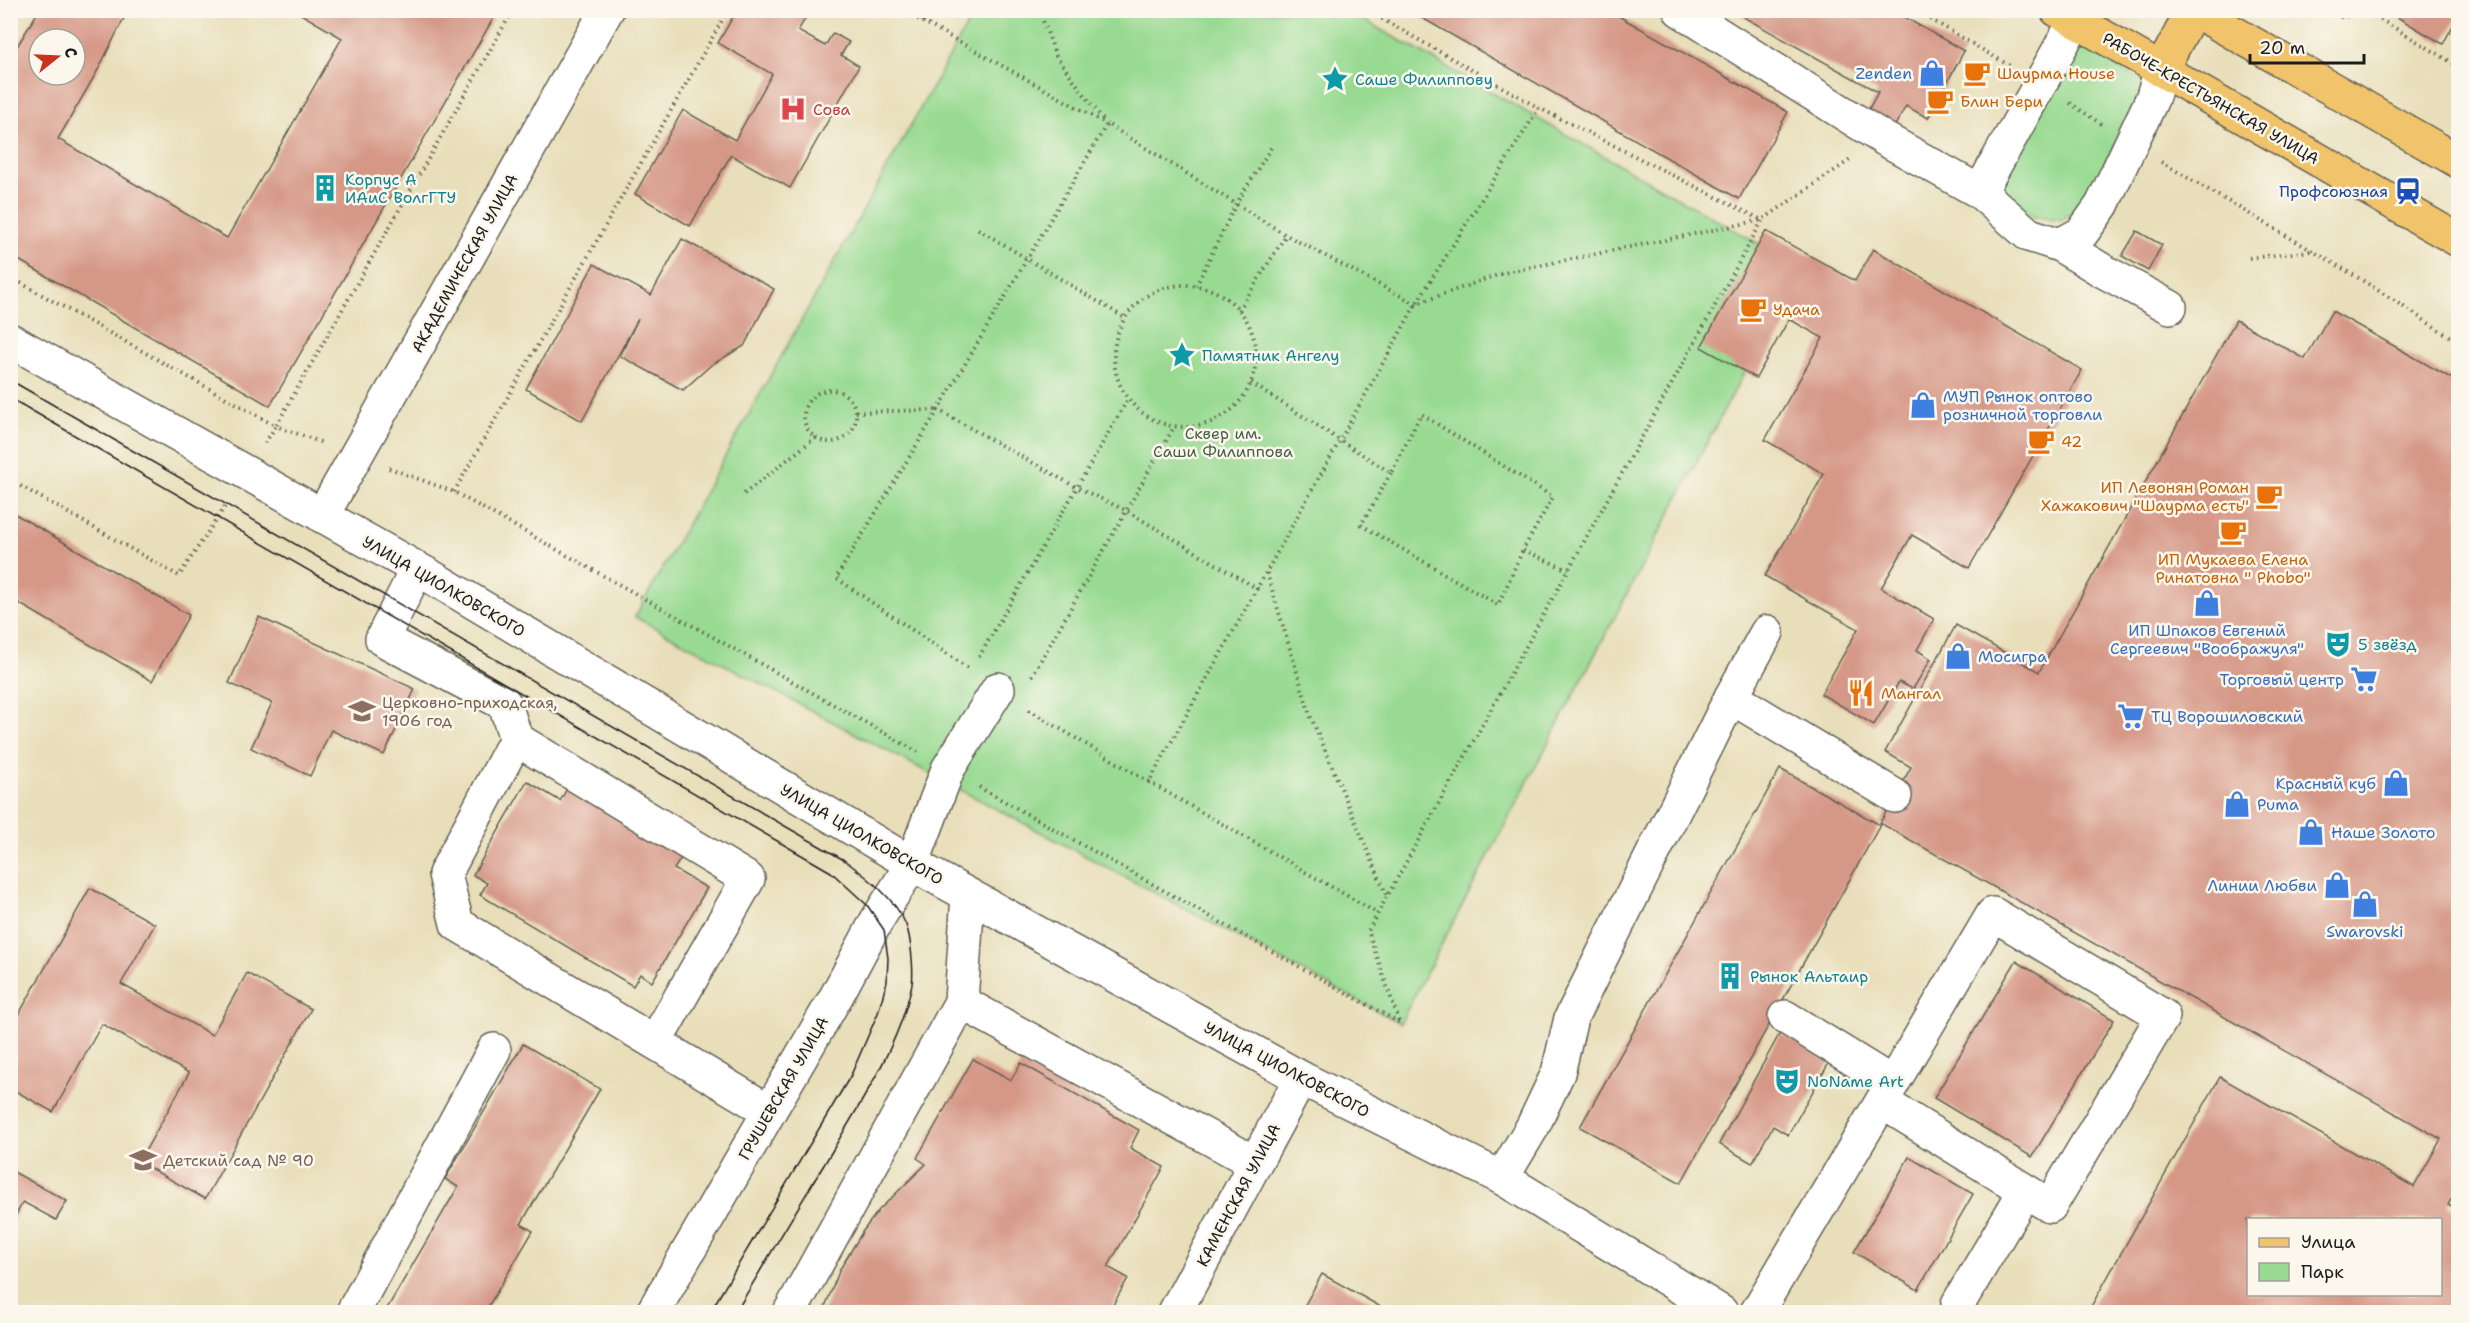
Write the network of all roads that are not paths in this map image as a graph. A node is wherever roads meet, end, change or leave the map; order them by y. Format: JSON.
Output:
{"nodes":[{"id":1,"x":607,"y":10,"type":"edge"},
{"id":2,"x":1680,"y":10,"type":"edge"},
{"id":3,"x":2193,"y":10,"type":"edge"},
{"id":4,"x":2066,"y":16,"type":"edge"},
{"id":5,"x":2161,"y":70,"type":"junction"},
{"id":6,"x":2458,"y":161,"type":"edge"},
{"id":7,"x":1980,"y":192,"type":"junction"},
{"id":8,"x":2458,"y":240,"type":"edge"},
{"id":9,"x":2060,"y":244,"type":"junction"},
{"id":10,"x":2170,"y":307,"type":"dead end"},
{"id":11,"x":10,"y":340,"type":"edge"},
{"id":12,"x":322,"y":516,"type":"junction"},
{"id":13,"x":417,"y":569,"type":"junction"},
{"id":14,"x":1767,"y":633,"type":"dead end"},
{"id":15,"x":1007,"y":696,"type":"road end"},
{"id":16,"x":1731,"y":697,"type":"junction"},
{"id":17,"x":516,"y":739,"type":"junction"},
{"id":18,"x":1895,"y":796,"type":"dead end"},
{"id":19,"x":912,"y":864,"type":"junction"},
{"id":20,"x":968,"y":895,"type":"junction"},
{"id":21,"x":961,"y":1002,"type":"junction"},
{"id":22,"x":1785,"y":1017,"type":"dead end"},
{"id":23,"x":655,"y":1042,"type":"junction"},
{"id":24,"x":494,"y":1050,"type":"dead end"},
{"id":25,"x":1301,"y":1078,"type":"junction"},
{"id":26,"x":1887,"y":1093,"type":"junction"},
{"id":27,"x":770,"y":1111,"type":"junction"},
{"id":28,"x":1255,"y":1163,"type":"junction"},
{"id":29,"x":1502,"y":1178,"type":"junction"},
{"id":30,"x":2025,"y":1191,"type":"junction"},
{"id":31,"x":1958,"y":1304,"type":"dead end"},
{"id":32,"x":353,"y":1312,"type":"edge"},
{"id":33,"x":653,"y":1312,"type":"edge"},
{"id":34,"x":790,"y":1312,"type":"edge"},
{"id":35,"x":1175,"y":1312,"type":"edge"},
{"id":36,"x":1721,"y":1312,"type":"edge"},
{"id":37,"x":1757,"y":1312,"type":"edge"}],
"edges":[{"from":1,"to":12,"type":"street","name":"АКАДЕМИЧЕСКАЯ УЛИЦА"},
{"from":2,"to":7,"type":"street"},
{"from":3,"to":5,"type":"main road"},
{"from":3,"to":6,"type":"main road"},
{"from":4,"to":5,"type":"main road","name":"РАБОЧЕ-КРЕСТЬЯНСКАЯ УЛИЦА"},
{"from":4,"to":7,"type":"street"},
{"from":5,"to":8,"type":"main road","name":"РАБОЧЕ-КРЕСТЬЯНСКАЯ УЛИЦА"},
{"from":5,"to":9,"type":"street"},
{"from":7,"to":9,"type":"street"},
{"from":9,"to":10,"type":"street"},
{"from":11,"to":12,"type":"street","name":"УЛИЦА ЦИОЛКОВСКОГО"},
{"from":12,"to":13,"type":"street","name":"УЛИЦА ЦИОЛКОВСКОГО"},
{"from":13,"to":17,"type":"street"},
{"from":13,"to":19,"type":"street","name":"УЛИЦА ЦИОЛКОВСКОГО"},
{"from":14,"to":16,"type":"street"},
{"from":15,"to":19,"type":"street","name":"ГРУШЕВСКАЯ УЛИЦА"},
{"from":16,"to":18,"type":"street"},
{"from":16,"to":29,"type":"street"},
{"from":17,"to":23,"type":"street"},
{"from":17,"to":23,"type":"street"},
{"from":19,"to":20,"type":"street","name":"УЛИЦА ЦИОЛКОВСКОГО"},
{"from":19,"to":27,"type":"street","name":"ГРУШЕВСКАЯ УЛИЦА"},
{"from":20,"to":21,"type":"street"},
{"from":20,"to":25,"type":"street","name":"УЛИЦА ЦИОЛКОВСКОГО"},
{"from":21,"to":28,"type":"street"},
{"from":21,"to":34,"type":"street"},
{"from":22,"to":26,"type":"street"},
{"from":23,"to":27,"type":"street"},
{"from":24,"to":32,"type":"street"},
{"from":25,"to":28,"type":"street","name":"КАМЕНСКАЯ УЛИЦА"},
{"from":25,"to":29,"type":"street","name":"УЛИЦА ЦИОЛКОВСКОГО"},
{"from":26,"to":30,"type":"street"},
{"from":26,"to":30,"type":"street"},
{"from":26,"to":37,"type":"street"},
{"from":27,"to":33,"type":"street","name":"ГРУШЕВСКАЯ УЛИЦА"},
{"from":28,"to":35,"type":"street","name":"КАМЕНСКАЯ УЛИЦА"},
{"from":29,"to":36,"type":"street","name":"УЛИЦА ЦИОЛКОВСКОГО"},
{"from":30,"to":31,"type":"street"}]}
